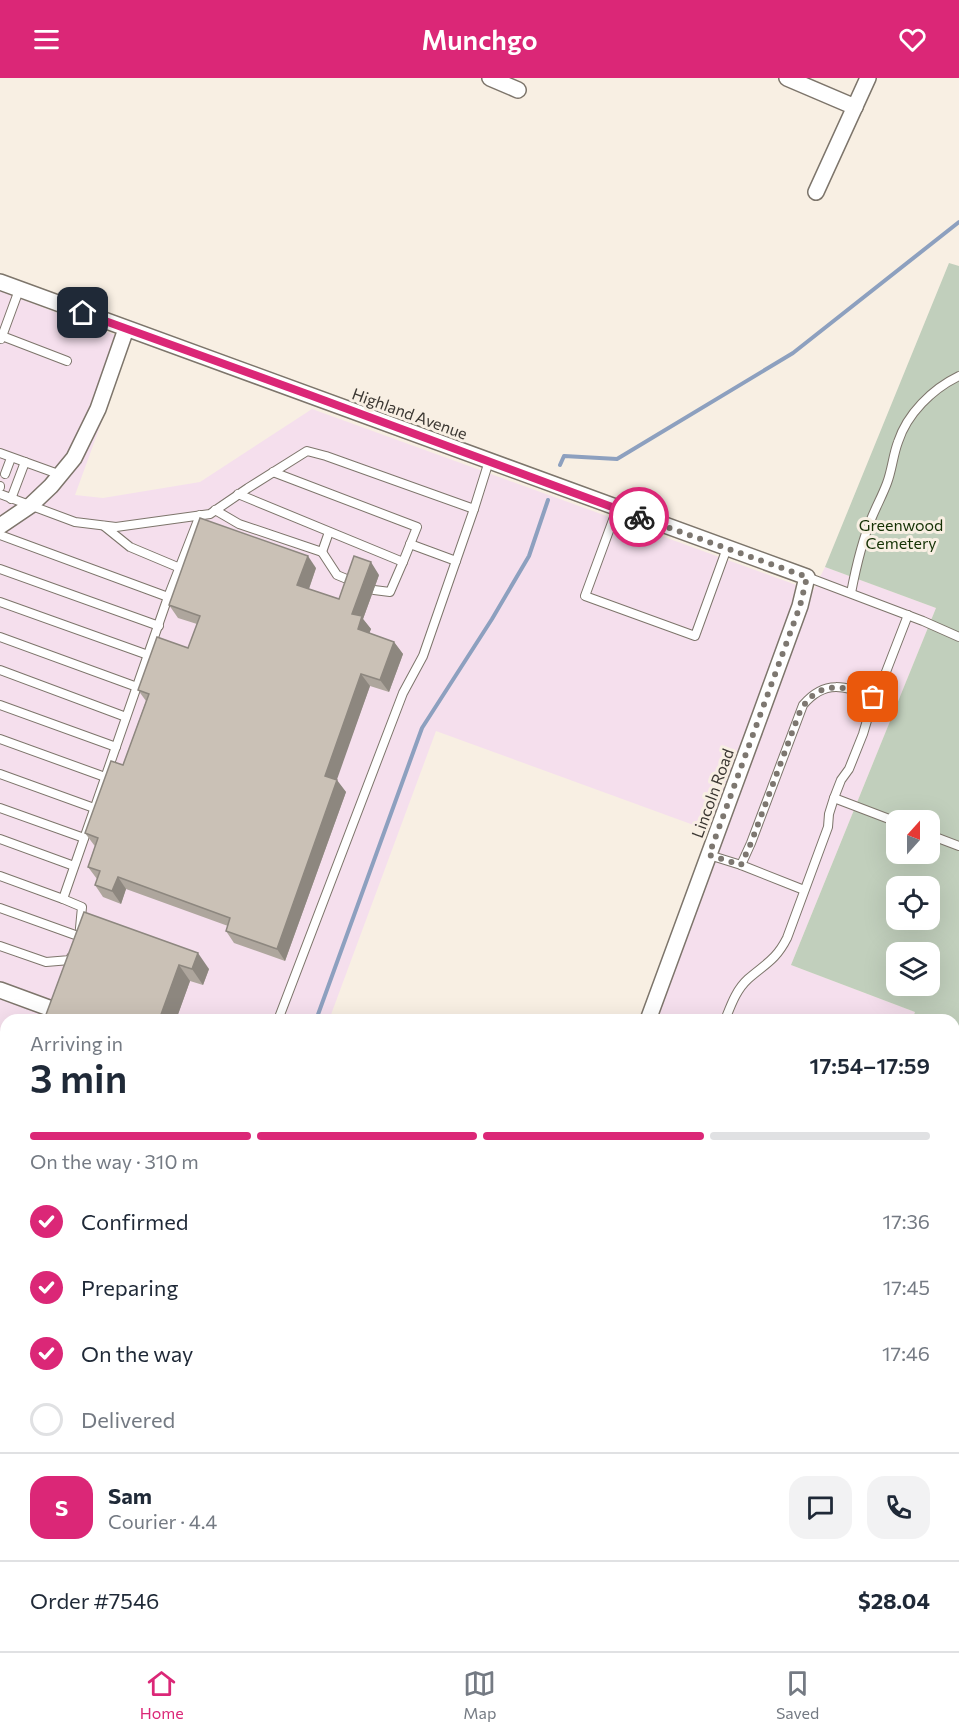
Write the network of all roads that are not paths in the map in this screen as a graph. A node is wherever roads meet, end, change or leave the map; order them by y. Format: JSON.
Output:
{"nodes":[{"id":1,"x":490,"y":78,"type":"edge"},
{"id":2,"x":787,"y":78,"type":"edge"},
{"id":3,"x":868,"y":78,"type":"edge"},
{"id":4,"x":518,"y":90,"type":"dead end"},
{"id":5,"x":855,"y":107,"type":"junction"},
{"id":6,"x":816,"y":192,"type":"dead end"},
{"id":7,"x":0,"y":282,"type":"edge"},
{"id":8,"x":19,"y":290,"type":"junction"},
{"id":9,"x":126,"y":329,"type":"junction"},
{"id":10,"x":1,"y":339,"type":"edge"},
{"id":11,"x":67,"y":361,"type":"dead end"},
{"id":12,"x":959,"y":376,"type":"edge"},
{"id":13,"x":0,"y":453,"type":"edge"},
{"id":14,"x":11,"y":458,"type":"junction"},
{"id":15,"x":489,"y":461,"type":"junction"},
{"id":16,"x":25,"y":462,"type":"junction"},
{"id":17,"x":273,"y":472,"type":"junction"},
{"id":18,"x":5,"y":474,"type":"dead end"},
{"id":19,"x":60,"y":475,"type":"junction"},
{"id":20,"x":0,"y":494,"type":"edge"},
{"id":21,"x":238,"y":494,"type":"junction"},
{"id":22,"x":11,"y":499,"type":"junction"},
{"id":23,"x":32,"y":505,"type":"junction"},
{"id":24,"x":474,"y":509,"type":"junction"},
{"id":25,"x":617,"y":509,"type":"junction"},
{"id":26,"x":216,"y":510,"type":"junction"},
{"id":27,"x":200,"y":515,"type":"junction"},
{"id":28,"x":102,"y":525,"type":"junction"},
{"id":29,"x":0,"y":526,"type":"edge"},
{"id":30,"x":329,"y":532,"type":"junction"},
{"id":31,"x":0,"y":535,"type":"edge"},
{"id":32,"x":410,"y":544,"type":"junction"},
{"id":33,"x":727,"y":549,"type":"junction"},
{"id":34,"x":322,"y":552,"type":"junction"},
{"id":35,"x":456,"y":561,"type":"junction"},
{"id":36,"x":403,"y":562,"type":"junction"},
{"id":37,"x":180,"y":568,"type":"junction"},
{"id":38,"x":0,"y":569,"type":"edge"},
{"id":39,"x":807,"y":577,"type":"junction"},
{"id":40,"x":357,"y":584,"type":"edge"},
{"id":41,"x":374,"y":590,"type":"dead end"},
{"id":42,"x":851,"y":593,"type":"junction"},
{"id":43,"x":168,"y":597,"type":"junction"},
{"id":44,"x":0,"y":602,"type":"edge"},
{"id":45,"x":908,"y":615,"type":"junction"},
{"id":46,"x":159,"y":626,"type":"junction"},
{"id":47,"x":0,"y":636,"type":"edge"},
{"id":48,"x":959,"y":636,"type":"edge"},
{"id":49,"x":148,"y":655,"type":"junction"},
{"id":50,"x":0,"y":670,"type":"edge"},
{"id":51,"x":137,"y":687,"type":"junction"},
{"id":52,"x":873,"y":697,"type":"junction"},
{"id":53,"x":0,"y":705,"type":"edge"},
{"id":54,"x":126,"y":717,"type":"junction"},
{"id":55,"x":0,"y":739,"type":"edge"},
{"id":56,"x":116,"y":747,"type":"junction"},
{"id":57,"x":0,"y":774,"type":"edge"},
{"id":58,"x":105,"y":777,"type":"junction"},
{"id":59,"x":834,"y":798,"type":"junction"},
{"id":60,"x":0,"y":808,"type":"edge"},
{"id":61,"x":94,"y":808,"type":"junction"},
{"id":62,"x":886,"y":818,"type":"edge"},
{"id":63,"x":84,"y":838,"type":"junction"},
{"id":64,"x":0,"y":839,"type":"edge"},
{"id":65,"x":940,"y":839,"type":"edge"},
{"id":66,"x":959,"y":846,"type":"edge"},
{"id":67,"x":709,"y":855,"type":"junction"},
{"id":68,"x":741,"y":865,"type":"junction"},
{"id":69,"x":74,"y":866,"type":"junction"},
{"id":70,"x":0,"y":876,"type":"edge"},
{"id":71,"x":804,"y":890,"type":"junction"},
{"id":72,"x":63,"y":899,"type":"junction"},
{"id":73,"x":0,"y":908,"type":"edge"},
{"id":74,"x":0,"y":946,"type":"edge"},
{"id":75,"x":74,"y":948,"type":"junction"},
{"id":76,"x":66,"y":969,"type":"edge"},
{"id":77,"x":0,"y":990,"type":"edge"},
{"id":78,"x":50,"y":1007,"type":"edge"},
{"id":79,"x":280,"y":1014,"type":"edge"},
{"id":80,"x":653,"y":1014,"type":"edge"},
{"id":81,"x":728,"y":1014,"type":"edge"}],
"edges":[{"from":1,"to":4,"type":"street"},
{"from":2,"to":5,"type":"street"},
{"from":3,"to":5,"type":"street"},
{"from":5,"to":6,"type":"street"},
{"from":7,"to":8,"type":"street","name":"Highland Avenue"},
{"from":8,"to":9,"type":"street","name":"Highland Avenue"},
{"from":8,"to":10,"type":"lane"},
{"from":9,"to":15,"type":"street","name":"Highland Avenue"},
{"from":9,"to":19,"type":"street"},
{"from":10,"to":11,"type":"lane"},
{"from":12,"to":42,"type":"lane"},
{"from":13,"to":14,"type":"lane"},
{"from":14,"to":16,"type":"lane"},
{"from":14,"to":18,"type":"lane"},
{"from":15,"to":24,"type":"lane"},
{"from":15,"to":25,"type":"street","name":"Highland Avenue"},
{"from":16,"to":19,"type":"lane"},
{"from":16,"to":22,"type":"lane"},
{"from":17,"to":21,"type":"lane"},
{"from":17,"to":24,"type":"lane"},
{"from":17,"to":32,"type":"lane"},
{"from":19,"to":23,"type":"street"},
{"from":20,"to":22,"type":"lane"},
{"from":21,"to":26,"type":"lane"},
{"from":21,"to":30,"type":"lane"},
{"from":22,"to":23,"type":"lane"},
{"from":23,"to":28,"type":"lane"},
{"from":23,"to":29,"type":"street"},
{"from":24,"to":35,"type":"lane"},
{"from":25,"to":33,"type":"street","name":"Highland Avenue"},
{"from":25,"to":33,"type":"lane"},
{"from":26,"to":27,"type":"lane"},
{"from":26,"to":34,"type":"lane"},
{"from":27,"to":28,"type":"lane"},
{"from":27,"to":37,"type":"lane"},
{"from":28,"to":37,"type":"lane"},
{"from":30,"to":34,"type":"lane"},
{"from":30,"to":36,"type":"lane"},
{"from":31,"to":43,"type":"lane"},
{"from":32,"to":35,"type":"lane"},
{"from":32,"to":36,"type":"lane"},
{"from":33,"to":39,"type":"street","name":"Highland Avenue"},
{"from":34,"to":40,"type":"lane"},
{"from":35,"to":79,"type":"lane"},
{"from":36,"to":41,"type":"lane"},
{"from":37,"to":43,"type":"lane"},
{"from":38,"to":46,"type":"lane"},
{"from":39,"to":42,"type":"lane"},
{"from":39,"to":67,"type":"street","name":"Lincoln Road"},
{"from":42,"to":45,"type":"lane"},
{"from":43,"to":46,"type":"lane"},
{"from":44,"to":49,"type":"lane"},
{"from":45,"to":48,"type":"lane"},
{"from":45,"to":52,"type":"lane"},
{"from":46,"to":49,"type":"lane"},
{"from":47,"to":51,"type":"lane"},
{"from":49,"to":51,"type":"lane"},
{"from":50,"to":54,"type":"lane"},
{"from":51,"to":54,"type":"lane"},
{"from":52,"to":59,"type":"lane"},
{"from":52,"to":68,"type":"lane"},
{"from":53,"to":56,"type":"lane"},
{"from":54,"to":56,"type":"lane"},
{"from":55,"to":58,"type":"lane"},
{"from":56,"to":58,"type":"lane"},
{"from":57,"to":61,"type":"lane"},
{"from":58,"to":61,"type":"lane"},
{"from":59,"to":62,"type":"lane"},
{"from":59,"to":71,"type":"lane"},
{"from":60,"to":63,"type":"lane"},
{"from":61,"to":63,"type":"lane"},
{"from":63,"to":69,"type":"lane"},
{"from":64,"to":69,"type":"lane"},
{"from":65,"to":66,"type":"lane"},
{"from":67,"to":68,"type":"lane"},
{"from":67,"to":80,"type":"street","name":"Lincoln Road"},
{"from":68,"to":71,"type":"lane"},
{"from":69,"to":72,"type":"lane"},
{"from":70,"to":72,"type":"lane"},
{"from":71,"to":81,"type":"lane"},
{"from":72,"to":75,"type":"lane"},
{"from":73,"to":75,"type":"lane"},
{"from":74,"to":75,"type":"lane"},
{"from":75,"to":76,"type":"lane"},
{"from":77,"to":78,"type":"street"}]}
